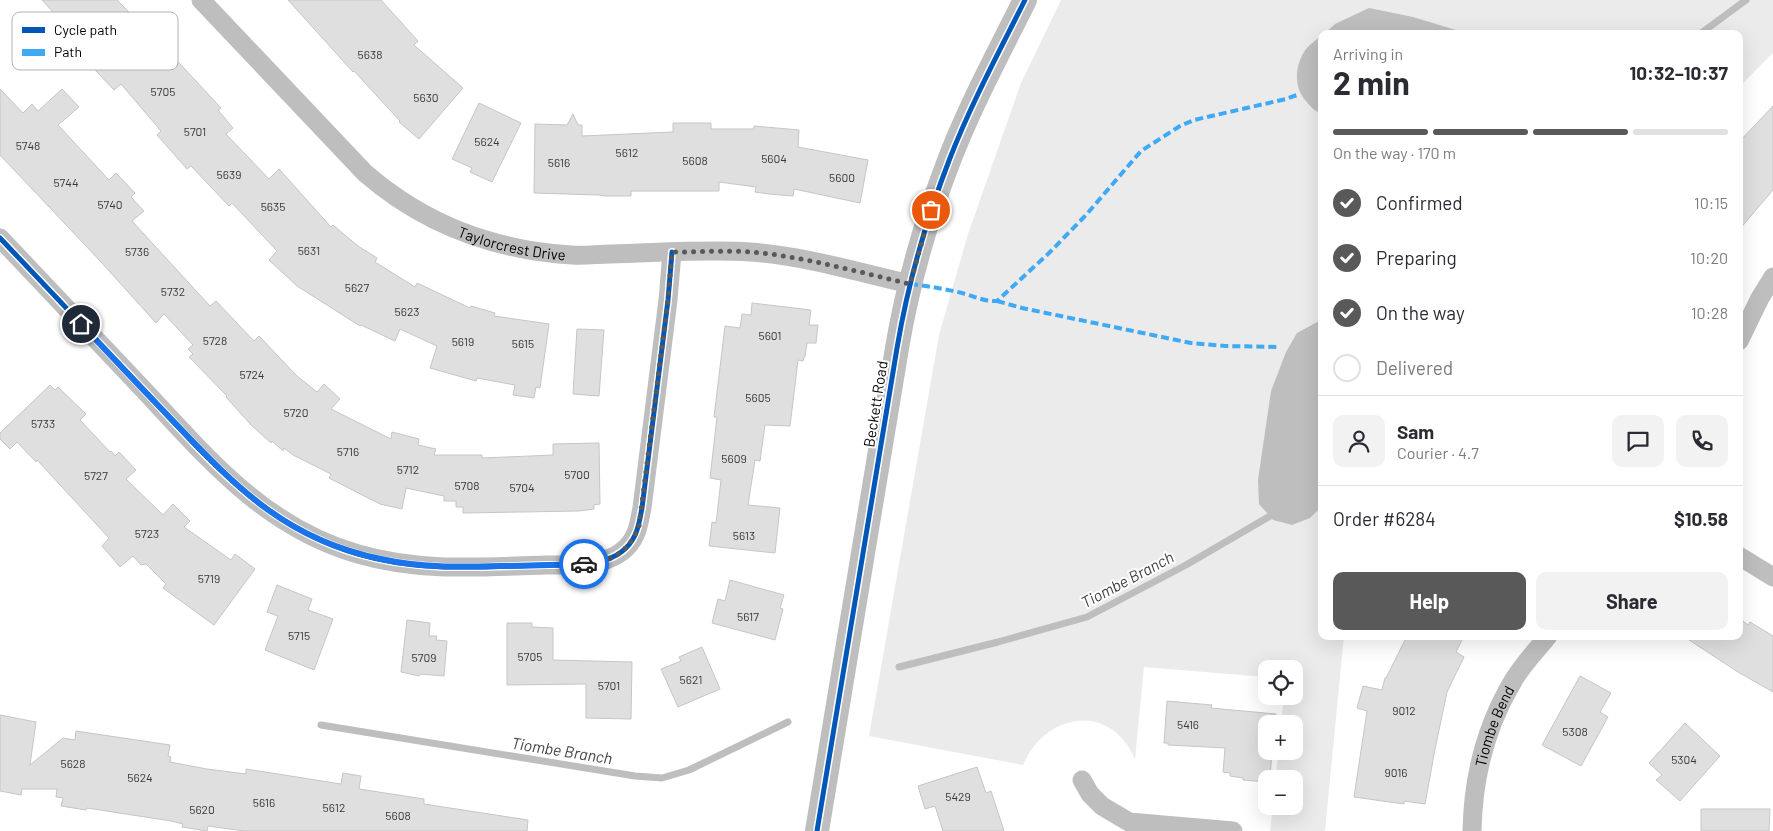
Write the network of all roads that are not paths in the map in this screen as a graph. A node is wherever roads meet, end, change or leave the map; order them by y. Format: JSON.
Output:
{"nodes":[{"id":1,"x":201,"y":0,"type":"edge"},
{"id":2,"x":1024,"y":0,"type":"edge"},
{"id":3,"x":0,"y":238,"type":"edge"},
{"id":4,"x":672,"y":252,"type":"junction"},
{"id":5,"x":1773,"y":277,"type":"edge"},
{"id":6,"x":910,"y":284,"type":"junction"},
{"id":7,"x":1743,"y":333,"type":"edge"},
{"id":8,"x":1743,"y":558,"type":"edge"},
{"id":9,"x":1773,"y":577,"type":"edge"},
{"id":10,"x":1545,"y":640,"type":"edge"},
{"id":11,"x":1082,"y":780,"type":"dead end"},
{"id":12,"x":817,"y":831,"type":"edge"},
{"id":13,"x":1233,"y":831,"type":"edge"},
{"id":14,"x":1472,"y":831,"type":"edge"}],
"edges":[{"from":1,"to":4,"type":"street","name":"Taylorcrest Drive"},
{"from":2,"to":6,"type":"street","name":"Beckett Road"},
{"from":3,"to":4,"type":"street"},
{"from":4,"to":6,"type":"street","name":"Taylorcrest Drive"},
{"from":5,"to":7,"type":"street"},
{"from":6,"to":12,"type":"street","name":"Beckett Road"},
{"from":8,"to":9,"type":"street"},
{"from":10,"to":14,"type":"street","name":"Tiombe Bend"},
{"from":11,"to":13,"type":"street"}]}
